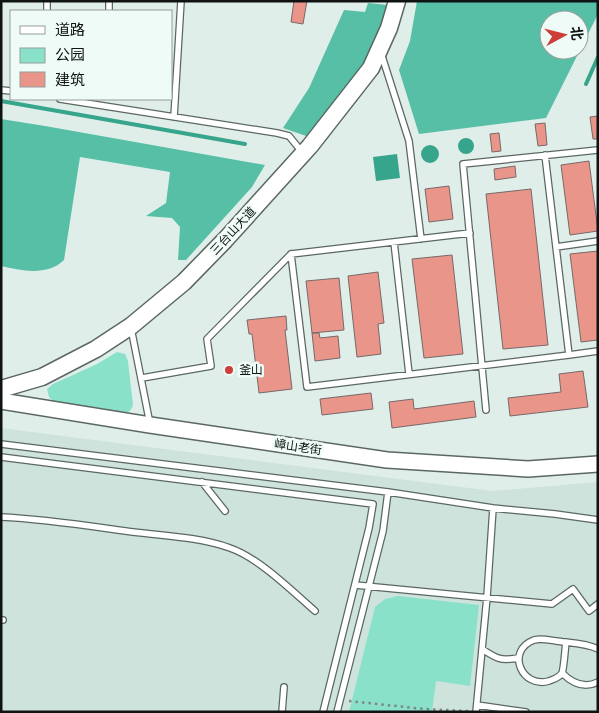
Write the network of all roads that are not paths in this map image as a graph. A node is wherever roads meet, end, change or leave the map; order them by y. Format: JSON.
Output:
{"nodes":[{"id":1,"x":181,"y":1,"type":"edge"},
{"id":2,"x":397,"y":1,"type":"edge"},
{"id":3,"x":380,"y":49,"type":"junction"},
{"id":4,"x":66,"y":100,"type":"edge"},
{"id":5,"x":174,"y":117,"type":"junction"},
{"id":6,"x":598,"y":150,"type":"edge"},
{"id":7,"x":303,"y":153,"type":"junction"},
{"id":8,"x":545,"y":155,"type":"junction"},
{"id":9,"x":470,"y":233,"type":"junction"},
{"id":10,"x":421,"y":239,"type":"junction"},
{"id":11,"x":598,"y":241,"type":"edge"},
{"id":12,"x":394,"y":242,"type":"junction"},
{"id":13,"x":556,"y":247,"type":"junction"},
{"id":14,"x":291,"y":254,"type":"junction"},
{"id":15,"x":131,"y":326,"type":"junction"},
{"id":16,"x":598,"y":351,"type":"edge"},
{"id":17,"x":569,"y":355,"type":"junction"},
{"id":18,"x":482,"y":365,"type":"junction"},
{"id":19,"x":409,"y":374,"type":"junction"},
{"id":20,"x":142,"y":378,"type":"junction"},
{"id":21,"x":1,"y":388,"type":"edge"},
{"id":22,"x":1,"y":401,"type":"edge"},
{"id":23,"x":486,"y":410,"type":"dead end"},
{"id":24,"x":150,"y":425,"type":"junction"},
{"id":25,"x":1,"y":444,"type":"edge"},
{"id":26,"x":1,"y":457,"type":"edge"},
{"id":27,"x":598,"y":464,"type":"edge"},
{"id":28,"x":202,"y":482,"type":"junction"},
{"id":29,"x":388,"y":492,"type":"junction"},
{"id":30,"x":493,"y":508,"type":"junction"},
{"id":31,"x":225,"y":511,"type":"dead end"},
{"id":32,"x":1,"y":517,"type":"edge"},
{"id":33,"x":598,"y":520,"type":"edge"},
{"id":34,"x":355,"y":585,"type":"junction"},
{"id":35,"x":369,"y":586,"type":"junction"},
{"id":36,"x":487,"y":597,"type":"junction"},
{"id":37,"x":598,"y":604,"type":"edge"},
{"id":38,"x":315,"y":611,"type":"dead end"},
{"id":39,"x":566,"y":642,"type":"junction"},
{"id":40,"x":482,"y":649,"type":"junction"},
{"id":41,"x":598,"y":649,"type":"edge"},
{"id":42,"x":518,"y":658,"type":"junction"},
{"id":43,"x":562,"y":673,"type":"junction"},
{"id":44,"x":598,"y":682,"type":"edge"},
{"id":45,"x":284,"y":687,"type":"dead end"},
{"id":46,"x":476,"y":709,"type":"edge"},
{"id":47,"x":282,"y":712,"type":"edge"},
{"id":48,"x":323,"y":712,"type":"edge"},
{"id":49,"x":338,"y":712,"type":"edge"},
{"id":50,"x":526,"y":712,"type":"edge"}],
"edges":[{"from":1,"to":5,"type":"lane"},
{"from":2,"to":3,"type":"main road","name":"三台山大道"},
{"from":3,"to":7,"type":"main road","name":"三台山大道"},
{"from":3,"to":10,"type":"lane"},
{"from":4,"to":5,"type":"lane"},
{"from":5,"to":7,"type":"lane"},
{"from":6,"to":8,"type":"lane"},
{"from":7,"to":15,"type":"main road","name":"三台山大道"},
{"from":8,"to":9,"type":"lane"},
{"from":8,"to":13,"type":"lane"},
{"from":9,"to":10,"type":"lane"},
{"from":9,"to":18,"type":"lane"},
{"from":10,"to":12,"type":"lane"},
{"from":11,"to":13,"type":"lane"},
{"from":12,"to":14,"type":"lane"},
{"from":12,"to":19,"type":"lane"},
{"from":13,"to":17,"type":"lane"},
{"from":14,"to":19,"type":"lane"},
{"from":14,"to":20,"type":"lane"},
{"from":15,"to":20,"type":"lane"},
{"from":15,"to":21,"type":"main road","name":"三台山大道"},
{"from":16,"to":17,"type":"lane"},
{"from":17,"to":18,"type":"lane"},
{"from":18,"to":19,"type":"lane"},
{"from":18,"to":23,"type":"lane"},
{"from":20,"to":24,"type":"lane"},
{"from":22,"to":24,"type":"street","name":"嶂山老街"},
{"from":24,"to":27,"type":"street","name":"嶂山老街"},
{"from":25,"to":29,"type":"lane"},
{"from":26,"to":28,"type":"lane"},
{"from":28,"to":31,"type":"lane"},
{"from":28,"to":34,"type":"lane"},
{"from":29,"to":30,"type":"lane"},
{"from":29,"to":35,"type":"lane"},
{"from":30,"to":33,"type":"lane"},
{"from":30,"to":36,"type":"lane"},
{"from":32,"to":38,"type":"lane"},
{"from":34,"to":35,"type":"lane"},
{"from":34,"to":48,"type":"lane"},
{"from":35,"to":36,"type":"lane"},
{"from":35,"to":49,"type":"lane"},
{"from":36,"to":37,"type":"lane"},
{"from":36,"to":40,"type":"lane"},
{"from":39,"to":41,"type":"lane"},
{"from":39,"to":42,"type":"lane"},
{"from":39,"to":43,"type":"lane"},
{"from":40,"to":42,"type":"lane"},
{"from":40,"to":46,"type":"lane"},
{"from":42,"to":43,"type":"lane"},
{"from":43,"to":44,"type":"lane"},
{"from":45,"to":47,"type":"lane"},
{"from":46,"to":50,"type":"lane"}]}
